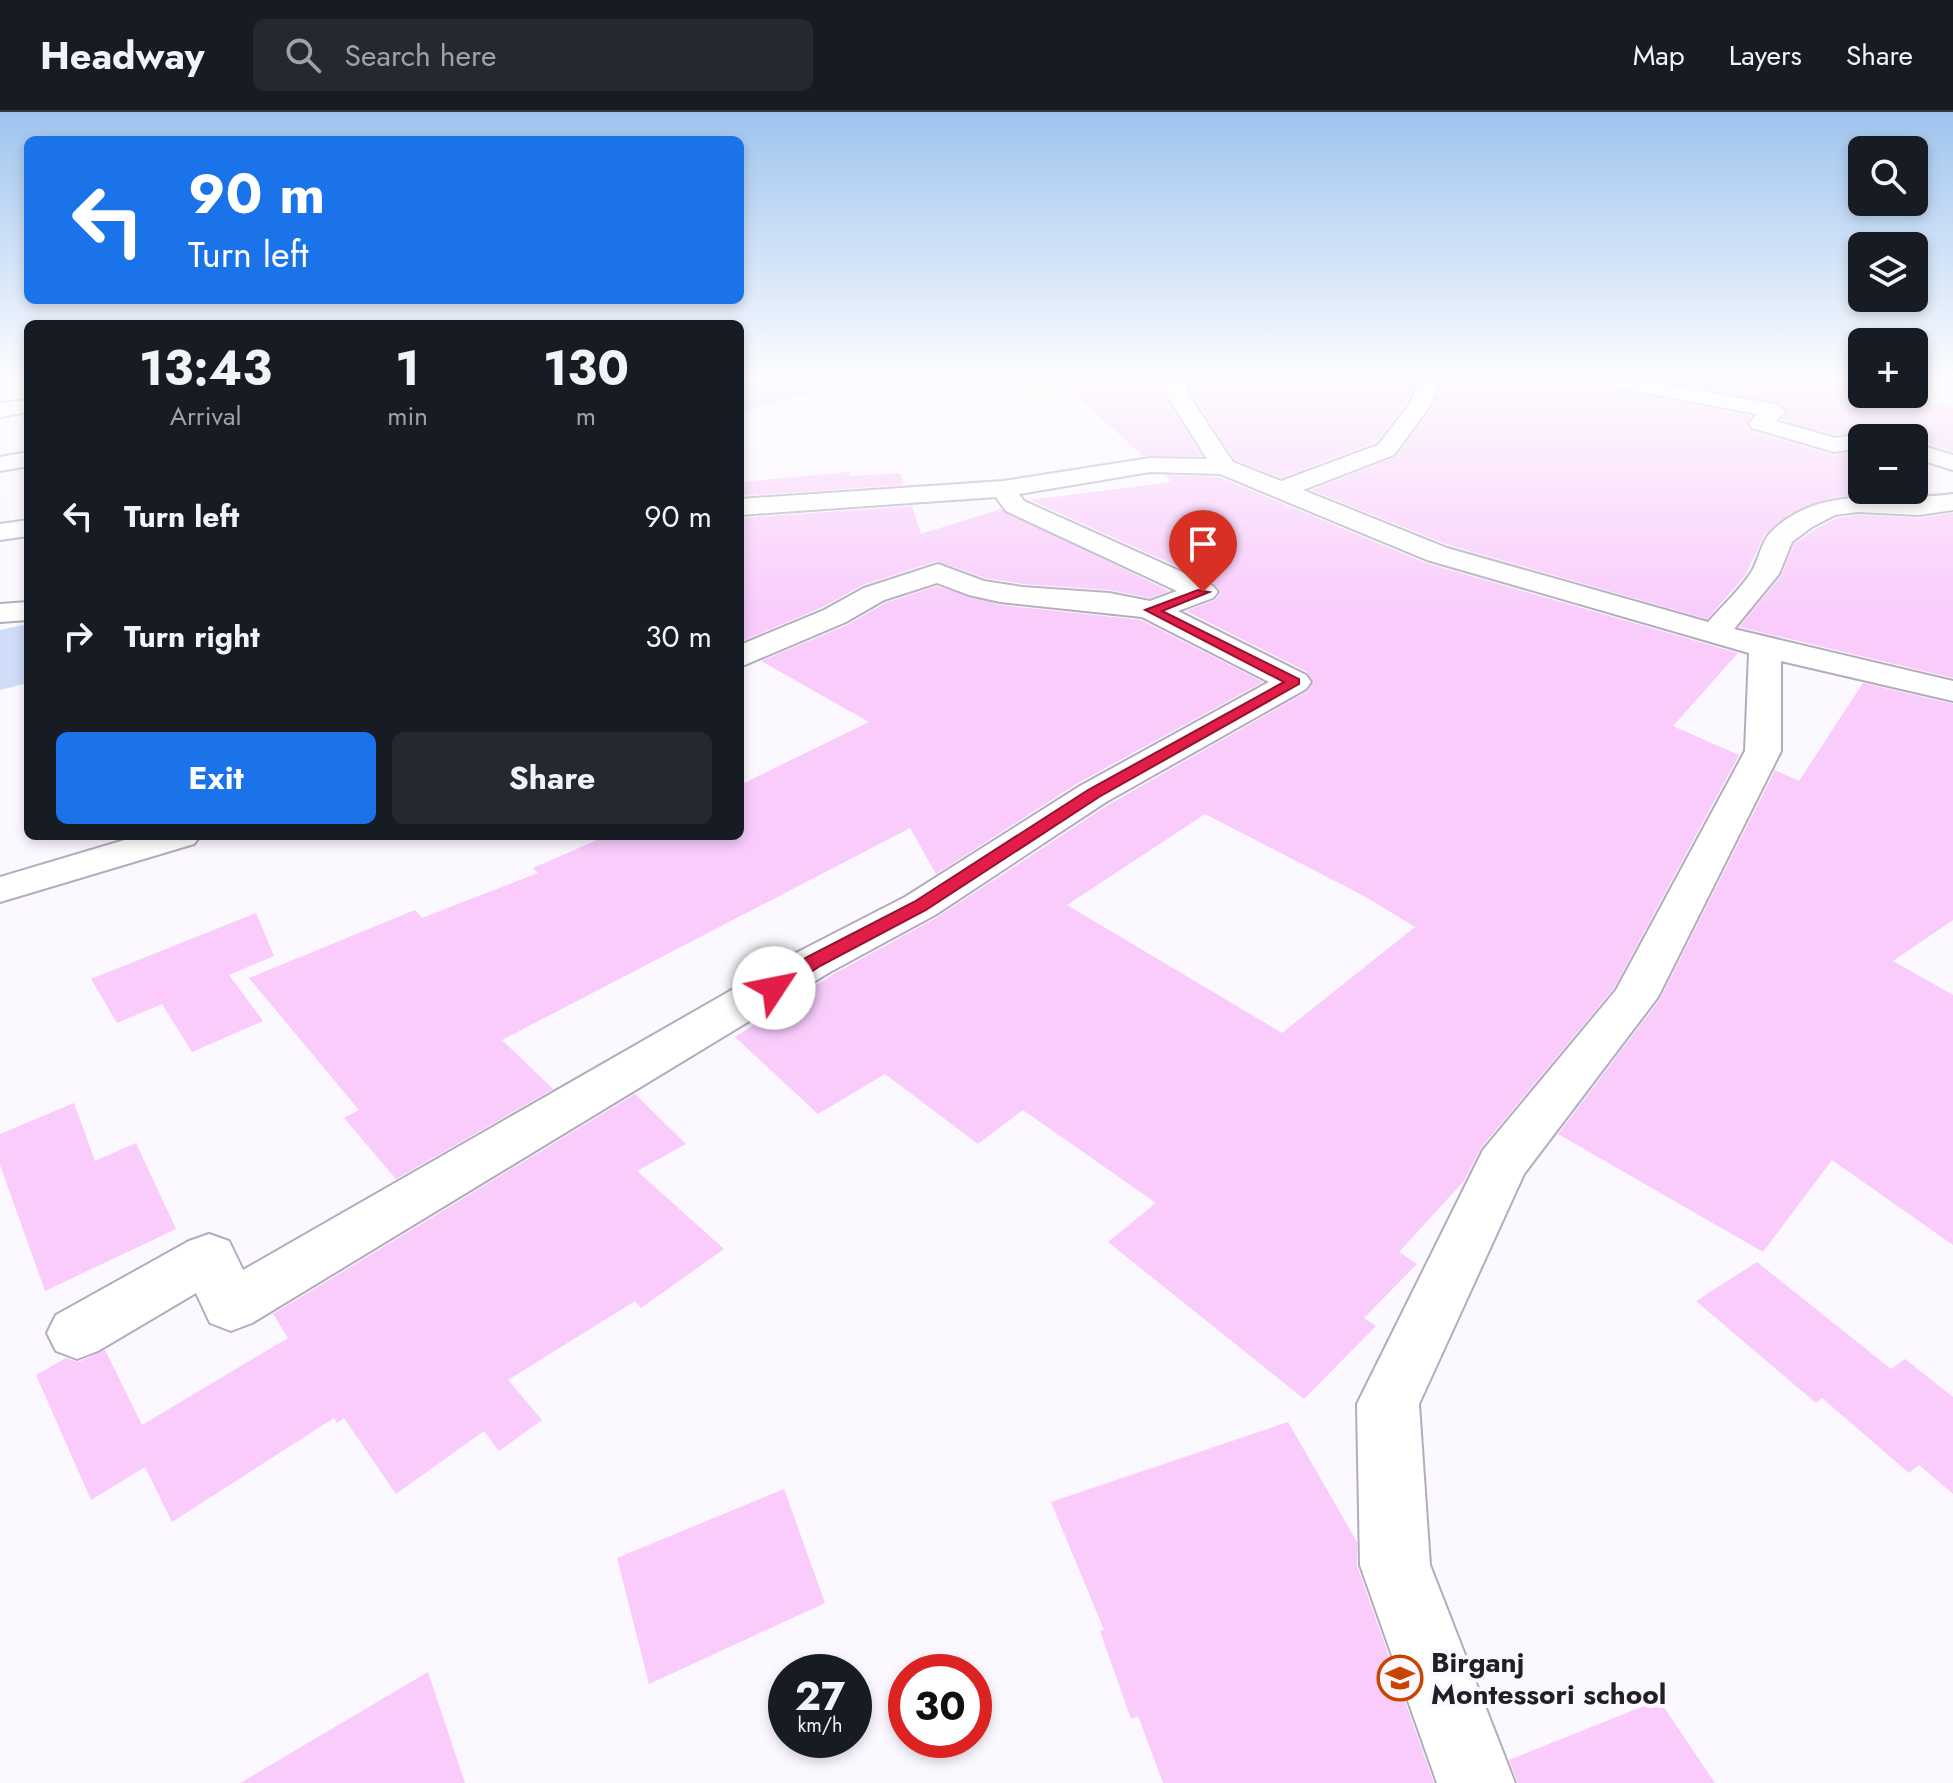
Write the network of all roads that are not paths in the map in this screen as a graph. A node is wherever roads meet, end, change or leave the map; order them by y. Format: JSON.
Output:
{"nodes":[{"id":1,"x":1218,"y":457,"type":"edge"},
{"id":2,"x":1368,"y":457,"type":"edge"},
{"id":3,"x":24,"y":460,"type":"edge"},
{"id":4,"x":0,"y":464,"type":"edge"},
{"id":5,"x":1224,"y":467,"type":"junction"},
{"id":6,"x":1003,"y":489,"type":"junction"},
{"id":7,"x":1281,"y":490,"type":"junction"},
{"id":8,"x":1953,"y":502,"type":"edge"},
{"id":9,"x":744,"y":507,"type":"edge"},
{"id":10,"x":24,"y":529,"type":"edge"},
{"id":11,"x":0,"y":532,"type":"edge"},
{"id":12,"x":1152,"y":610,"type":"junction"},
{"id":13,"x":1740,"y":640,"type":"junction"},
{"id":14,"x":744,"y":655,"type":"edge"},
{"id":15,"x":1953,"y":691,"type":"edge"},
{"id":16,"x":167,"y":840,"type":"edge"},
{"id":17,"x":0,"y":890,"type":"edge"},
{"id":18,"x":77,"y":1333,"type":"dead end"},
{"id":19,"x":1476,"y":1783,"type":"edge"}],
"edges":[{"from":1,"to":5,"type":"street"},
{"from":2,"to":7,"type":"street"},
{"from":3,"to":4,"type":"street"},
{"from":5,"to":6,"type":"street"},
{"from":5,"to":7,"type":"street"},
{"from":6,"to":9,"type":"street"},
{"from":6,"to":12,"type":"street"},
{"from":7,"to":13,"type":"street"},
{"from":8,"to":13,"type":"street"},
{"from":10,"to":11,"type":"street"},
{"from":12,"to":14,"type":"street"},
{"from":12,"to":18,"type":"street"},
{"from":13,"to":15,"type":"street"},
{"from":13,"to":19,"type":"street"},
{"from":16,"to":17,"type":"street"}]}
